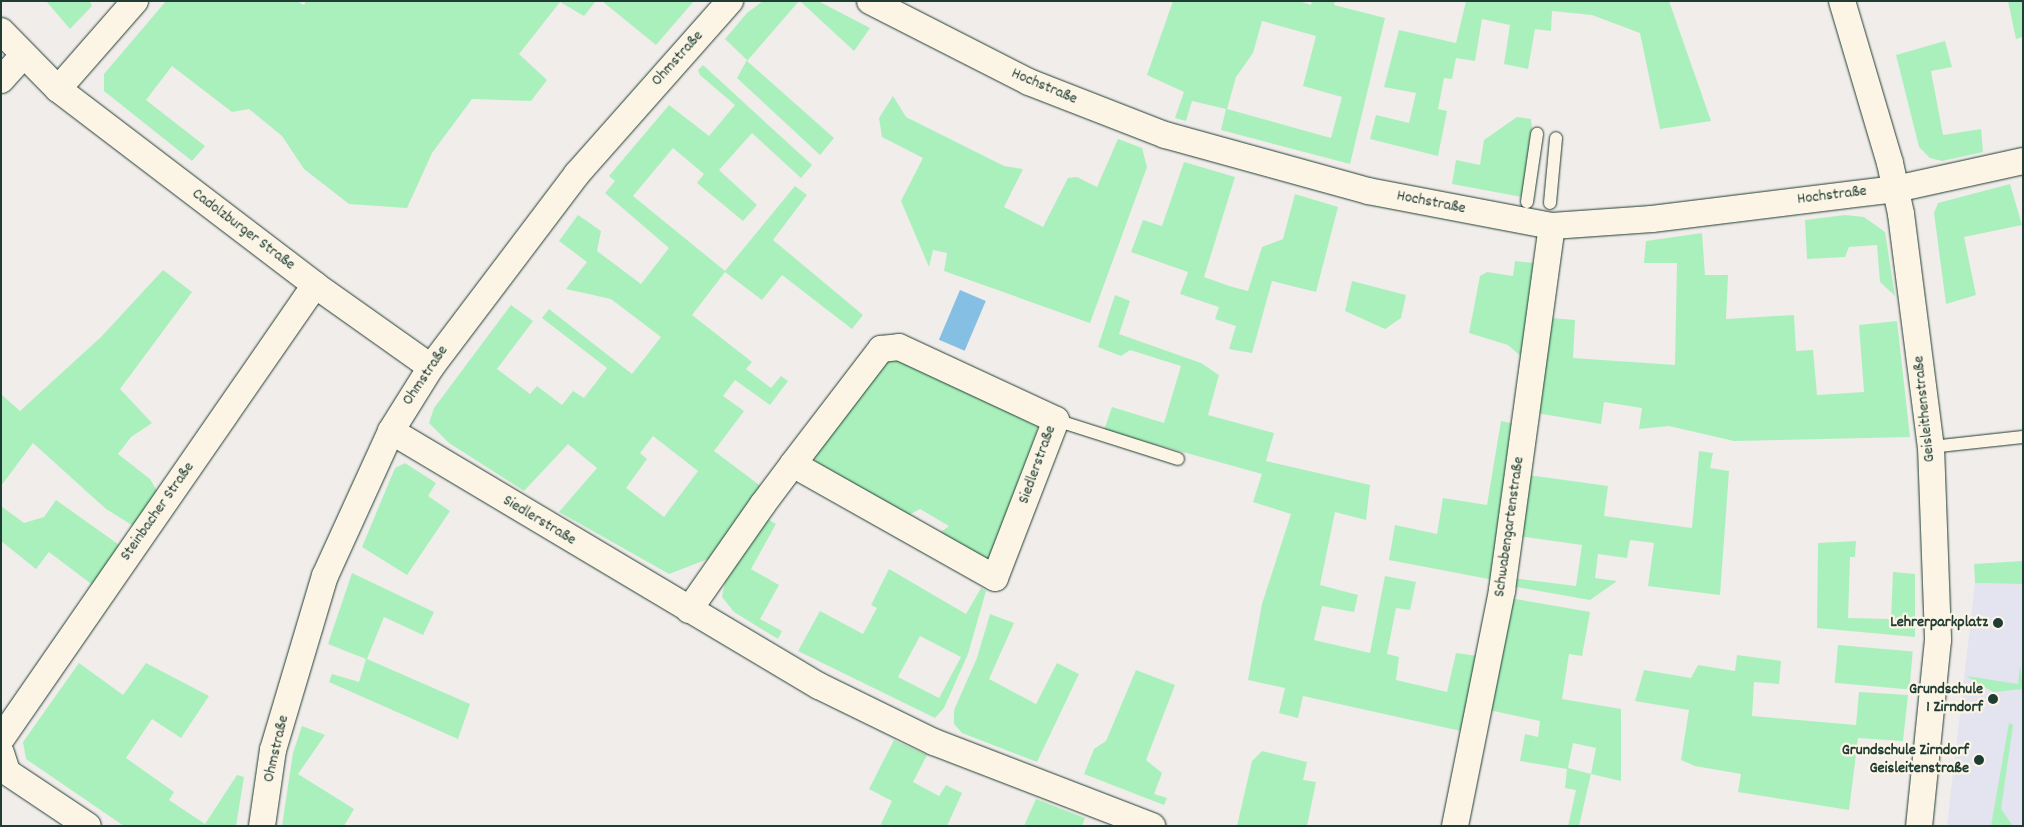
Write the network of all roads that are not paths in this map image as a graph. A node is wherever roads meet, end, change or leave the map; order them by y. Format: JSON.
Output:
{"nodes":[{"id":1,"x":135,"y":1,"type":"edge"},
{"id":2,"x":730,"y":1,"type":"edge"},
{"id":3,"x":870,"y":1,"type":"edge"},
{"id":4,"x":1842,"y":1,"type":"edge"},
{"id":5,"x":1,"y":31,"type":"edge"},
{"id":6,"x":22,"y":56,"type":"junction"},
{"id":7,"x":1,"y":80,"type":"edge"},
{"id":8,"x":58,"y":89,"type":"junction"},
{"id":9,"x":1536,"y":134,"type":"dead end"},
{"id":10,"x":1556,"y":138,"type":"dead end"},
{"id":11,"x":2023,"y":161,"type":"edge"},
{"id":12,"x":1896,"y":189,"type":"junction"},
{"id":13,"x":1527,"y":202,"type":"dead end"},
{"id":14,"x":1551,"y":215,"type":"junction"},
{"id":15,"x":315,"y":285,"type":"junction"},
{"id":16,"x":430,"y":367,"type":"junction"},
{"id":17,"x":1056,"y":420,"type":"junction"},
{"id":18,"x":391,"y":431,"type":"junction"},
{"id":19,"x":2023,"y":437,"type":"edge"},
{"id":20,"x":1930,"y":447,"type":"junction"},
{"id":21,"x":1178,"y":459,"type":"dead end"},
{"id":22,"x":793,"y":464,"type":"junction"},
{"id":23,"x":688,"y":610,"type":"junction"},
{"id":24,"x":1,"y":739,"type":"edge"},
{"id":25,"x":1,"y":753,"type":"edge"},
{"id":26,"x":88,"y":826,"type":"edge"},
{"id":27,"x":262,"y":826,"type":"edge"},
{"id":28,"x":1152,"y":826,"type":"edge"},
{"id":29,"x":1455,"y":826,"type":"edge"},
{"id":30,"x":1919,"y":826,"type":"edge"}],
"edges":[{"from":1,"to":8,"type":"street"},
{"from":2,"to":16,"type":"street","name":"Ohmstraße"},
{"from":3,"to":14,"type":"street","name":"Hochstraße"},
{"from":4,"to":12,"type":"street","name":"Geisleithenstraße"},
{"from":5,"to":6,"type":"street","name":"Cadolzburger Straße"},
{"from":6,"to":7,"type":"street"},
{"from":6,"to":8,"type":"street","name":"Cadolzburger Straße"},
{"from":8,"to":15,"type":"street","name":"Cadolzburger Straße"},
{"from":9,"to":13,"type":"lane"},
{"from":10,"to":14,"type":"lane"},
{"from":11,"to":12,"type":"street","name":"Hochstraße"},
{"from":12,"to":14,"type":"street","name":"Hochstraße"},
{"from":12,"to":20,"type":"street","name":"Geisleithenstraße"},
{"from":14,"to":29,"type":"street","name":"Schwabengartenstraße"},
{"from":15,"to":16,"type":"street","name":"Cadolzburger Straße"},
{"from":15,"to":24,"type":"street","name":"Steinbacher Straße"},
{"from":16,"to":18,"type":"street","name":"Ohmstraße"},
{"from":17,"to":21,"type":"lane"},
{"from":17,"to":22,"type":"street","name":"Siedlerstraße"},
{"from":17,"to":22,"type":"street","name":"Siedlerstraße"},
{"from":18,"to":23,"type":"street","name":"Siedlerstraße"},
{"from":18,"to":27,"type":"street","name":"Ohmstraße"},
{"from":19,"to":20,"type":"lane"},
{"from":20,"to":30,"type":"street","name":"Geisleithenstraße"},
{"from":22,"to":23,"type":"street","name":"Siedlerstraße"},
{"from":23,"to":28,"type":"street","name":"Siedlerstraße"},
{"from":25,"to":26,"type":"street"}]}
